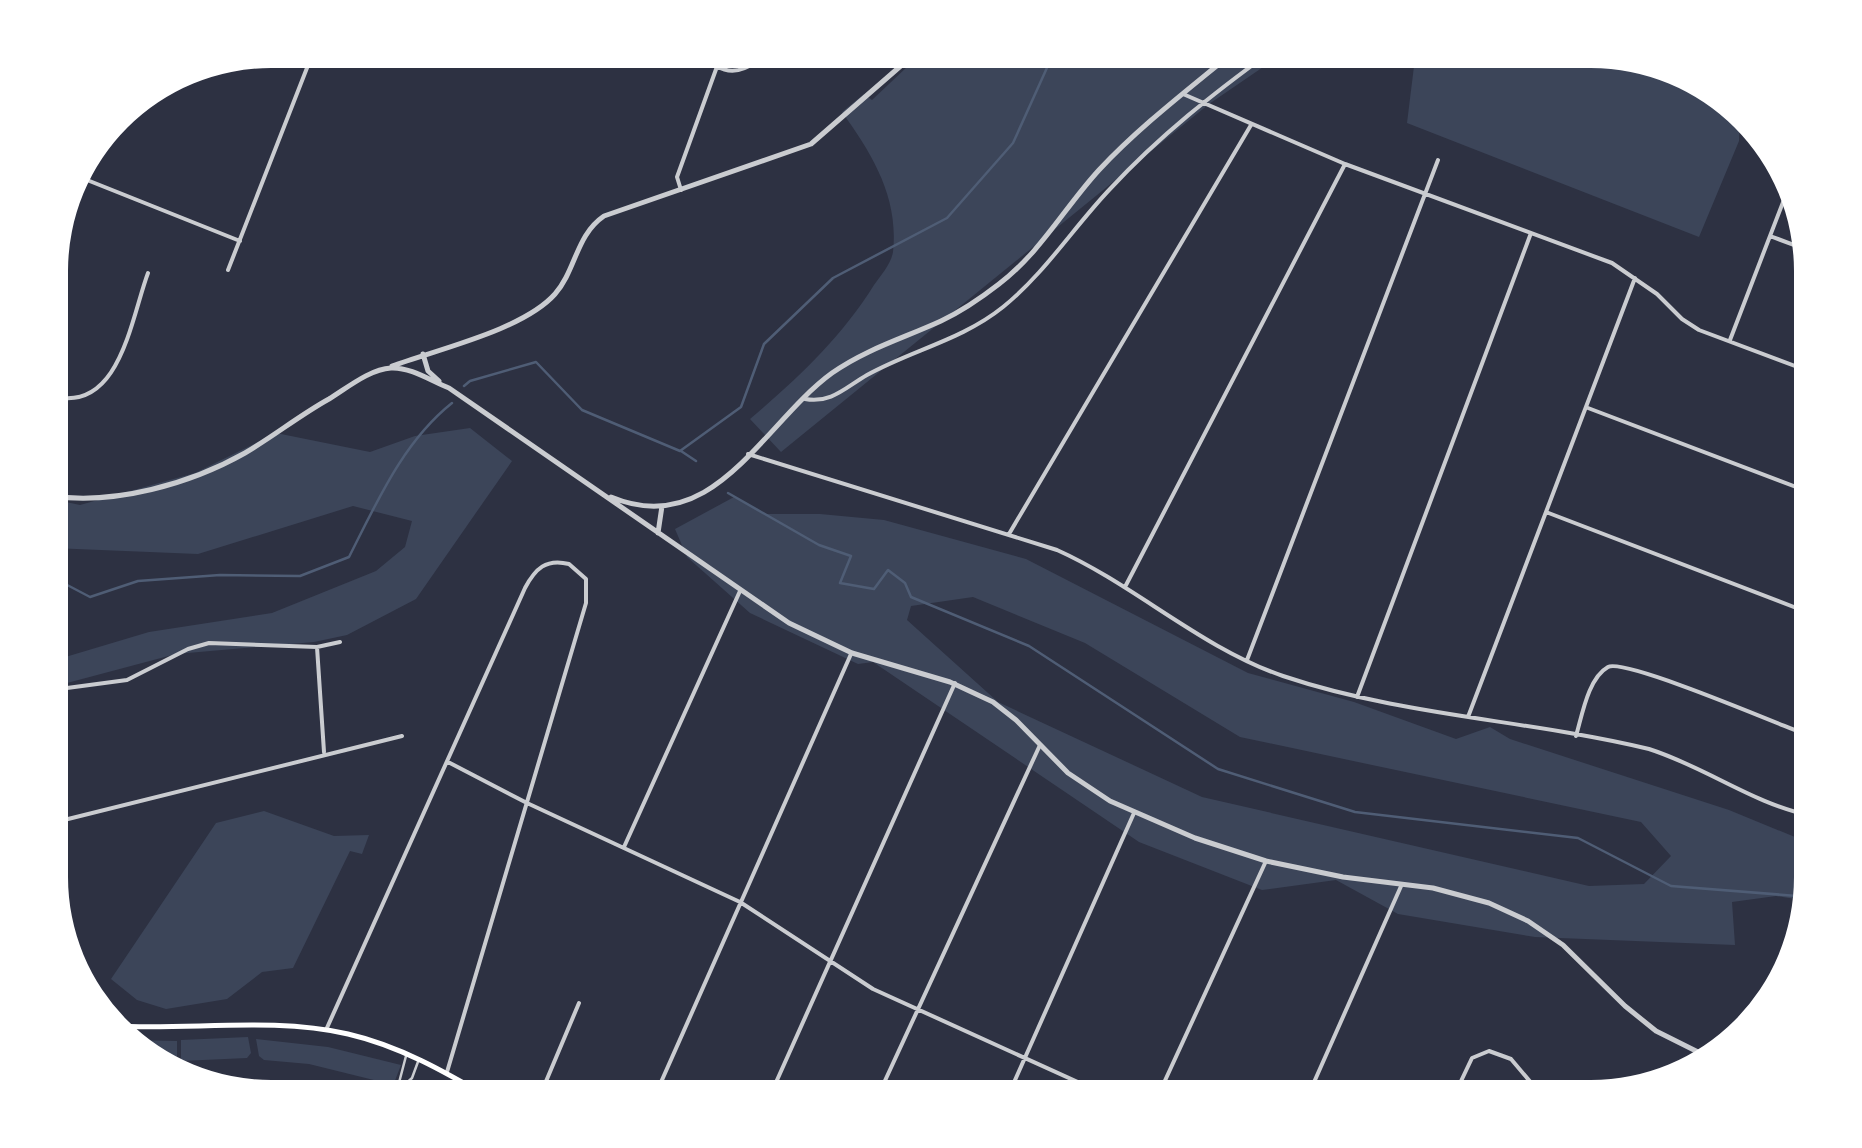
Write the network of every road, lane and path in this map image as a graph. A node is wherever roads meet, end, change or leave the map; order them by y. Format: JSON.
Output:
{"nodes":[{"id":1,"x":307,"y":68,"type":"edge"},
{"id":2,"x":716,"y":68,"type":"edge"},
{"id":3,"x":898,"y":68,"type":"edge"},
{"id":4,"x":1214,"y":68,"type":"edge"},
{"id":5,"x":1248,"y":68,"type":"edge"},
{"id":6,"x":1182,"y":94,"type":"junction"},
{"id":7,"x":1202,"y":103,"type":"junction"},
{"id":8,"x":1252,"y":124,"type":"junction"},
{"id":9,"x":1438,"y":160,"type":"dead end"},
{"id":10,"x":1345,"y":164,"type":"junction"},
{"id":11,"x":89,"y":181,"type":"edge"},
{"id":12,"x":681,"y":190,"type":"junction"},
{"id":13,"x":1423,"y":193,"type":"junction"},
{"id":14,"x":1783,"y":202,"type":"edge"},
{"id":15,"x":1531,"y":232,"type":"junction"},
{"id":16,"x":1770,"y":236,"type":"junction"},
{"id":17,"x":240,"y":240,"type":"junction"},
{"id":18,"x":1793,"y":244,"type":"edge"},
{"id":19,"x":228,"y":270,"type":"dead end"},
{"id":20,"x":148,"y":273,"type":"dead end"},
{"id":21,"x":1635,"y":278,"type":"junction"},
{"id":22,"x":1730,"y":340,"type":"junction"},
{"id":23,"x":423,"y":354,"type":"junction"},
{"id":24,"x":1794,"y":365,"type":"edge"},
{"id":25,"x":382,"y":370,"type":"junction"},
{"id":26,"x":449,"y":388,"type":"junction"},
{"id":27,"x":68,"y":398,"type":"edge"},
{"id":28,"x":800,"y":398,"type":"junction"},
{"id":29,"x":1588,"y":408,"type":"junction"},
{"id":30,"x":748,"y":454,"type":"junction"},
{"id":31,"x":1794,"y":486,"type":"edge"},
{"id":32,"x":600,"y":492,"type":"junction"},
{"id":33,"x":68,"y":497,"type":"edge"},
{"id":34,"x":662,"y":506,"type":"junction"},
{"id":35,"x":1546,"y":512,"type":"junction"},
{"id":36,"x":658,"y":534,"type":"junction"},
{"id":37,"x":1009,"y":534,"type":"junction"},
{"id":38,"x":1124,"y":588,"type":"junction"},
{"id":39,"x":740,"y":591,"type":"junction"},
{"id":40,"x":1794,"y":607,"type":"edge"},
{"id":41,"x":340,"y":642,"type":"dead end"},
{"id":42,"x":317,"y":647,"type":"junction"},
{"id":43,"x":852,"y":652,"type":"junction"},
{"id":44,"x":1247,"y":660,"type":"junction"},
{"id":45,"x":955,"y":683,"type":"junction"},
{"id":46,"x":68,"y":688,"type":"edge"},
{"id":47,"x":1356,"y":696,"type":"junction"},
{"id":48,"x":1468,"y":717,"type":"junction"},
{"id":49,"x":1794,"y":730,"type":"edge"},
{"id":50,"x":402,"y":736,"type":"dead end"},
{"id":51,"x":1576,"y":736,"type":"junction"},
{"id":52,"x":1040,"y":745,"type":"junction"},
{"id":53,"x":324,"y":753,"type":"junction"},
{"id":54,"x":448,"y":762,"type":"junction"},
{"id":55,"x":527,"y":803,"type":"junction"},
{"id":56,"x":1794,"y":811,"type":"edge"},
{"id":57,"x":1134,"y":813,"type":"junction"},
{"id":58,"x":68,"y":819,"type":"edge"},
{"id":59,"x":624,"y":847,"type":"junction"},
{"id":60,"x":1266,"y":861,"type":"junction"},
{"id":61,"x":1402,"y":884,"type":"junction"},
{"id":62,"x":740,"y":902,"type":"junction"},
{"id":63,"x":828,"y":962,"type":"junction"},
{"id":64,"x":578,"y":1003,"type":"dead end"},
{"id":65,"x":918,"y":1009,"type":"junction"},
{"id":66,"x":132,"y":1026,"type":"edge"},
{"id":67,"x":326,"y":1030,"type":"junction"},
{"id":68,"x":1696,"y":1051,"type":"edge"},
{"id":69,"x":407,"y":1054,"type":"junction"},
{"id":70,"x":1024,"y":1058,"type":"junction"},
{"id":71,"x":420,"y":1060,"type":"junction"},
{"id":72,"x":446,"y":1072,"type":"junction"},
{"id":73,"x":400,"y":1080,"type":"edge"},
{"id":74,"x":410,"y":1080,"type":"edge"},
{"id":75,"x":460,"y":1080,"type":"edge"},
{"id":76,"x":547,"y":1080,"type":"edge"},
{"id":77,"x":662,"y":1080,"type":"edge"},
{"id":78,"x":778,"y":1080,"type":"edge"},
{"id":79,"x":885,"y":1080,"type":"edge"},
{"id":80,"x":1014,"y":1080,"type":"edge"},
{"id":81,"x":1072,"y":1080,"type":"edge"},
{"id":82,"x":1166,"y":1080,"type":"edge"},
{"id":83,"x":1315,"y":1080,"type":"edge"},
{"id":84,"x":1461,"y":1080,"type":"edge"},
{"id":85,"x":1529,"y":1080,"type":"edge"}],
"edges":[{"from":1,"to":17,"type":"street"},
{"from":2,"to":12,"type":"street"},
{"from":3,"to":12,"type":"street"},
{"from":4,"to":6,"type":"street"},
{"from":5,"to":7,"type":"street"},
{"from":6,"to":7,"type":"street"},
{"from":6,"to":28,"type":"street"},
{"from":7,"to":8,"type":"street"},
{"from":7,"to":28,"type":"street"},
{"from":8,"to":10,"type":"street"},
{"from":8,"to":37,"type":"street"},
{"from":9,"to":13,"type":"street"},
{"from":10,"to":13,"type":"street"},
{"from":10,"to":38,"type":"street"},
{"from":11,"to":17,"type":"street"},
{"from":12,"to":23,"type":"street"},
{"from":13,"to":15,"type":"street"},
{"from":13,"to":44,"type":"street"},
{"from":14,"to":16,"type":"street"},
{"from":15,"to":21,"type":"street"},
{"from":15,"to":47,"type":"street"},
{"from":16,"to":18,"type":"street"},
{"from":16,"to":22,"type":"street"},
{"from":17,"to":19,"type":"street"},
{"from":20,"to":27,"type":"street"},
{"from":21,"to":22,"type":"street"},
{"from":21,"to":29,"type":"street"},
{"from":22,"to":24,"type":"street"},
{"from":23,"to":25,"type":"street"},
{"from":23,"to":26,"type":"street"},
{"from":25,"to":26,"type":"street"},
{"from":25,"to":33,"type":"street"},
{"from":26,"to":32,"type":"street"},
{"from":28,"to":30,"type":"street"},
{"from":29,"to":31,"type":"street"},
{"from":29,"to":35,"type":"street"},
{"from":30,"to":34,"type":"street"},
{"from":30,"to":37,"type":"street"},
{"from":32,"to":34,"type":"street"},
{"from":32,"to":36,"type":"street"},
{"from":34,"to":36,"type":"street"},
{"from":35,"to":40,"type":"street"},
{"from":35,"to":48,"type":"street"},
{"from":36,"to":39,"type":"street"},
{"from":37,"to":38,"type":"street"},
{"from":38,"to":44,"type":"street"},
{"from":39,"to":43,"type":"street"},
{"from":39,"to":59,"type":"street"},
{"from":41,"to":42,"type":"street"},
{"from":42,"to":46,"type":"street"},
{"from":42,"to":53,"type":"street"},
{"from":43,"to":45,"type":"street"},
{"from":43,"to":62,"type":"street"},
{"from":44,"to":47,"type":"street"},
{"from":45,"to":52,"type":"street"},
{"from":45,"to":63,"type":"street"},
{"from":47,"to":48,"type":"street"},
{"from":48,"to":51,"type":"street"},
{"from":49,"to":51,"type":"street"},
{"from":50,"to":53,"type":"street"},
{"from":51,"to":56,"type":"street"},
{"from":52,"to":57,"type":"street"},
{"from":52,"to":65,"type":"street"},
{"from":53,"to":58,"type":"street"},
{"from":54,"to":55,"type":"street"},
{"from":54,"to":55,"type":"street"},
{"from":54,"to":67,"type":"street"},
{"from":55,"to":59,"type":"street"},
{"from":55,"to":72,"type":"street"},
{"from":57,"to":60,"type":"street"},
{"from":57,"to":70,"type":"street"},
{"from":59,"to":62,"type":"street"},
{"from":60,"to":61,"type":"street"},
{"from":60,"to":82,"type":"street"},
{"from":61,"to":68,"type":"street"},
{"from":61,"to":83,"type":"street"},
{"from":62,"to":63,"type":"street"},
{"from":62,"to":77,"type":"street"},
{"from":63,"to":65,"type":"street"},
{"from":63,"to":78,"type":"street"},
{"from":64,"to":76,"type":"street"},
{"from":65,"to":70,"type":"street"},
{"from":65,"to":79,"type":"street"},
{"from":66,"to":67,"type":"main road"},
{"from":67,"to":69,"type":"main road"},
{"from":69,"to":71,"type":"main road"},
{"from":69,"to":73,"type":"lane"},
{"from":70,"to":80,"type":"street"},
{"from":70,"to":81,"type":"street"},
{"from":71,"to":72,"type":"main road"},
{"from":71,"to":74,"type":"lane"},
{"from":72,"to":75,"type":"main road"},
{"from":84,"to":85,"type":"street"}]}
